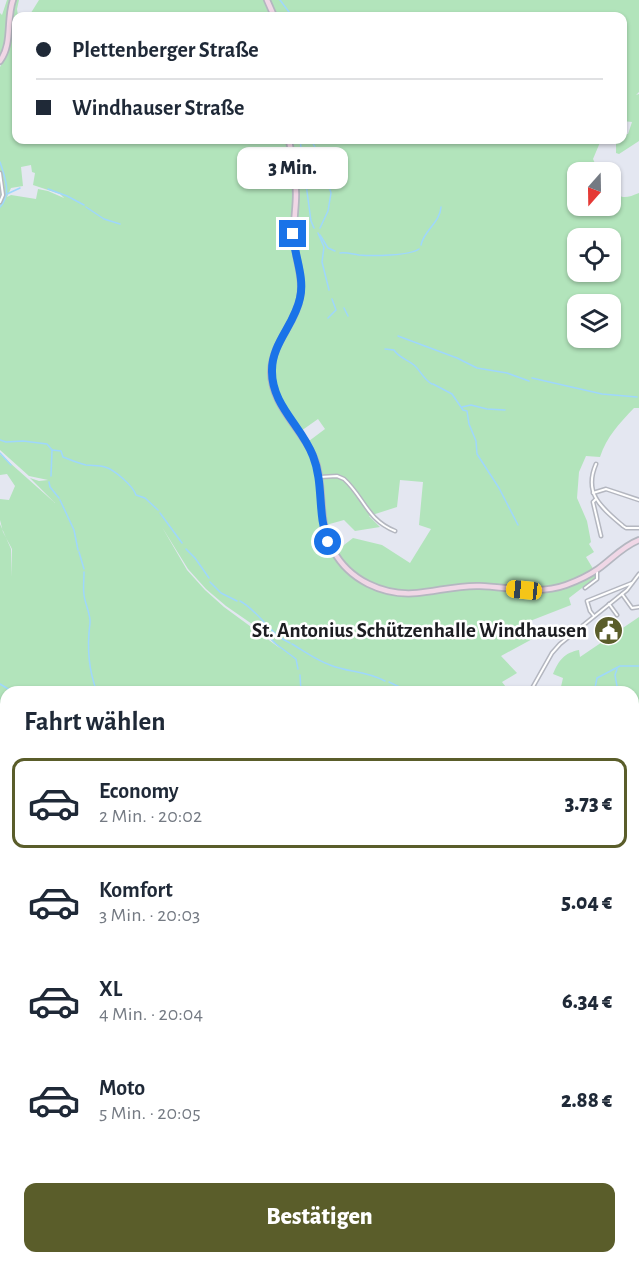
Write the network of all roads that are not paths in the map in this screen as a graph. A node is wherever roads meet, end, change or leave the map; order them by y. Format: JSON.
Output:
{"nodes":[{"id":1,"x":13,"y":0,"type":"edge"},
{"id":2,"x":0,"y":61,"type":"edge"},
{"id":3,"x":291,"y":144,"type":"edge"},
{"id":4,"x":0,"y":173,"type":"edge"},
{"id":5,"x":0,"y":202,"type":"edge"},
{"id":6,"x":596,"y":464,"type":"dead end"},
{"id":7,"x":319,"y":477,"type":"junction"},
{"id":8,"x":593,"y":493,"type":"junction"},
{"id":9,"x":596,"y":499,"type":"junction"},
{"id":10,"x":639,"y":500,"type":"edge"},
{"id":11,"x":639,"y":528,"type":"edge"},
{"id":12,"x":395,"y":531,"type":"dead end"},
{"id":13,"x":601,"y":536,"type":"dead end"},
{"id":14,"x":639,"y":540,"type":"edge"},
{"id":15,"x":598,"y":569,"type":"junction"},
{"id":16,"x":639,"y":574,"type":"edge"},
{"id":17,"x":632,"y":583,"type":"junction"},
{"id":18,"x":585,"y":588,"type":"dead end"},
{"id":19,"x":622,"y":594,"type":"junction"},
{"id":20,"x":609,"y":604,"type":"junction"},
{"id":21,"x":639,"y":607,"type":"edge"},
{"id":22,"x":617,"y":615,"type":"dead end"},
{"id":23,"x":594,"y":616,"type":"junction"},
{"id":24,"x":533,"y":686,"type":"edge"}],
"edges":[{"from":1,"to":2,"type":"main road"},
{"from":3,"to":7,"type":"main road"},
{"from":4,"to":5,"type":"street"},
{"from":6,"to":8,"type":"street"},
{"from":7,"to":12,"type":"street"},
{"from":7,"to":15,"type":"main road"},
{"from":8,"to":9,"type":"street"},
{"from":8,"to":10,"type":"street"},
{"from":9,"to":11,"type":"street"},
{"from":9,"to":13,"type":"street"},
{"from":14,"to":15,"type":"main road"},
{"from":15,"to":18,"type":"street"},
{"from":16,"to":17,"type":"street"},
{"from":17,"to":19,"type":"street"},
{"from":17,"to":23,"type":"street"},
{"from":19,"to":20,"type":"street"},
{"from":19,"to":21,"type":"street"},
{"from":20,"to":22,"type":"street"},
{"from":20,"to":23,"type":"street"},
{"from":23,"to":24,"type":"street"}]}
